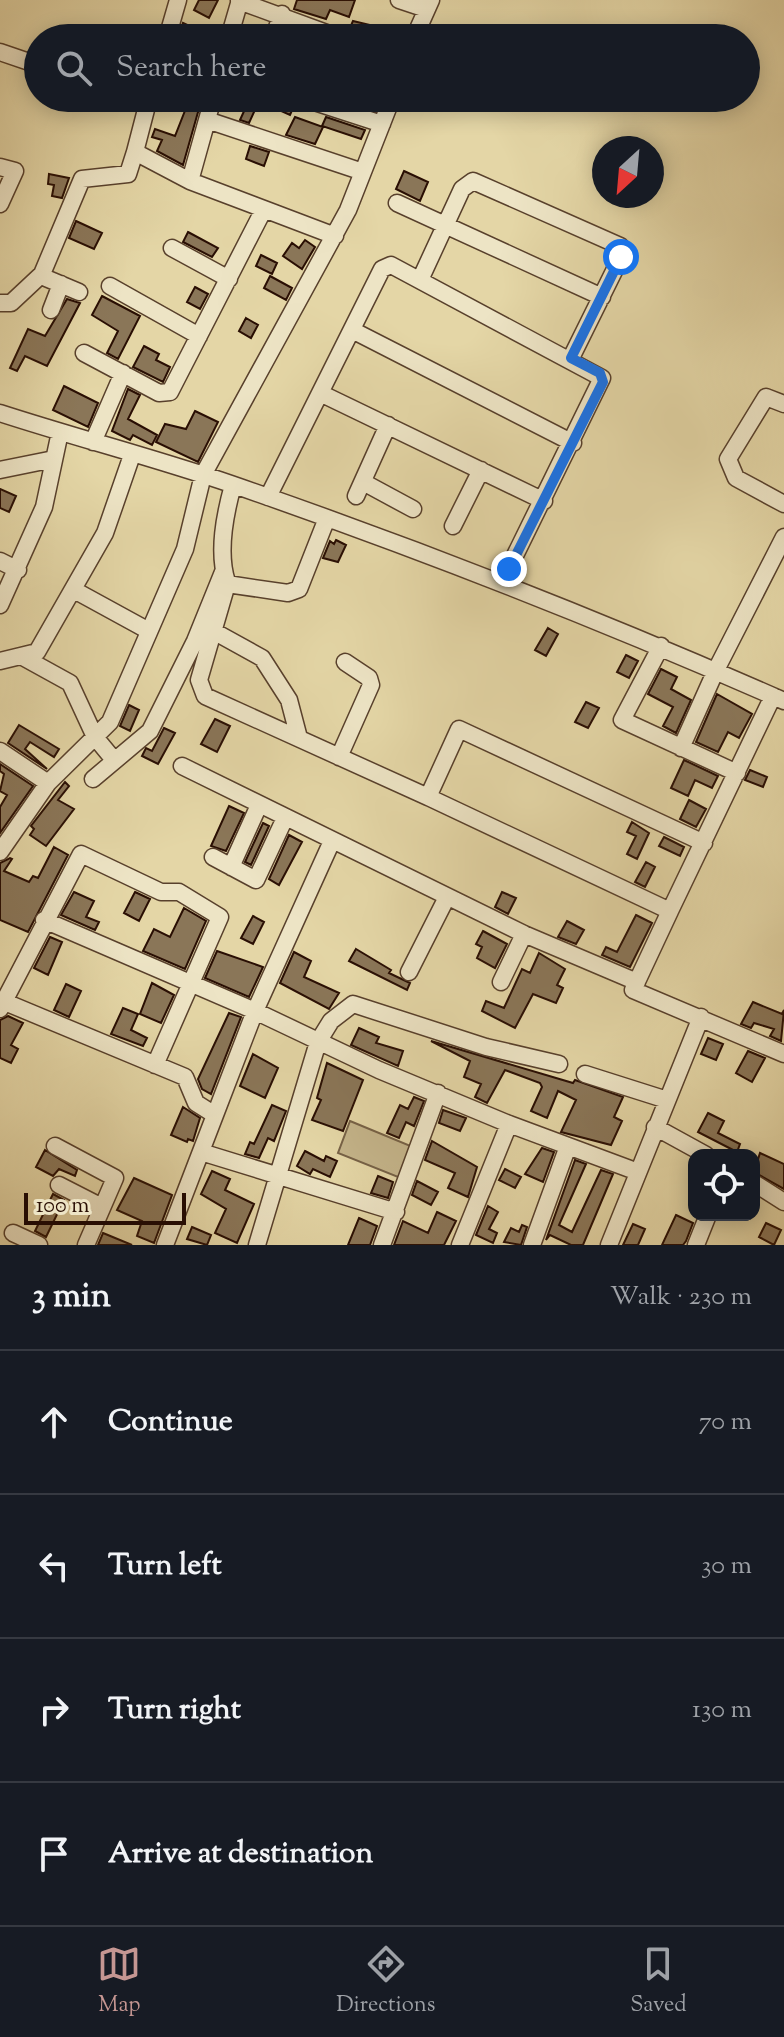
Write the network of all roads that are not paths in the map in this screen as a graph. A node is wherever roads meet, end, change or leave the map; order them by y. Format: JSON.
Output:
{"nodes":[{"id":1,"x":178,"y":0,"type":"edge"},
{"id":2,"x":240,"y":0,"type":"edge"},
{"id":3,"x":399,"y":0,"type":"edge"},
{"id":4,"x":428,"y":5,"type":"edge"},
{"id":5,"x":282,"y":14,"type":"junction"},
{"id":6,"x":171,"y":24,"type":"edge"},
{"id":7,"x":233,"y":24,"type":"edge"},
{"id":8,"x":278,"y":24,"type":"edge"},
{"id":9,"x":306,"y":24,"type":"edge"},
{"id":10,"x":420,"y":24,"type":"edge"},
{"id":11,"x":0,"y":52,"type":"edge"},
{"id":12,"x":24,"y":60,"type":"edge"},
{"id":13,"x":145,"y":112,"type":"edge"},
{"id":14,"x":209,"y":112,"type":"edge"},
{"id":15,"x":354,"y":112,"type":"edge"},
{"id":16,"x":387,"y":112,"type":"edge"},
{"id":17,"x":207,"y":120,"type":"junction"},
{"id":18,"x":382,"y":124,"type":"junction"},
{"id":19,"x":135,"y":152,"type":"junction"},
{"id":20,"x":0,"y":167,"type":"edge"},
{"id":21,"x":363,"y":172,"type":"junction"},
{"id":22,"x":190,"y":181,"type":"junction"},
{"id":23,"x":397,"y":203,"type":"dead end"},
{"id":24,"x":0,"y":204,"type":"edge"},
{"id":25,"x":264,"y":209,"type":"junction"},
{"id":26,"x":445,"y":226,"type":"junction"},
{"id":27,"x":335,"y":236,"type":"junction"},
{"id":28,"x":172,"y":248,"type":"dead end"},
{"id":29,"x":41,"y":276,"type":"junction"},
{"id":30,"x":229,"y":279,"type":"junction"},
{"id":31,"x":420,"y":280,"type":"junction"},
{"id":32,"x":61,"y":284,"type":"junction"},
{"id":33,"x":110,"y":286,"type":"dead end"},
{"id":34,"x":79,"y":292,"type":"dead end"},
{"id":35,"x":602,"y":297,"type":"junction"},
{"id":36,"x":0,"y":303,"type":"edge"},
{"id":37,"x":51,"y":310,"type":"dead end"},
{"id":38,"x":352,"y":330,"type":"junction"},
{"id":39,"x":199,"y":336,"type":"junction"},
{"id":40,"x":84,"y":353,"type":"dead end"},
{"id":41,"x":571,"y":358,"type":"junction"},
{"id":42,"x":123,"y":373,"type":"junction"},
{"id":43,"x":320,"y":393,"type":"junction"},
{"id":44,"x":784,"y":404,"type":"edge"},
{"id":45,"x":0,"y":413,"type":"edge"},
{"id":46,"x":388,"y":425,"type":"junction"},
{"id":47,"x":60,"y":432,"type":"junction"},
{"id":48,"x":93,"y":442,"type":"junction"},
{"id":49,"x":573,"y":443,"type":"junction"},
{"id":50,"x":132,"y":455,"type":"junction"},
{"id":51,"x":54,"y":459,"type":"junction"},
{"id":52,"x":0,"y":470,"type":"edge"},
{"id":53,"x":481,"y":470,"type":"junction"},
{"id":54,"x":203,"y":475,"type":"junction"},
{"id":55,"x":233,"y":485,"type":"junction"},
{"id":56,"x":268,"y":497,"type":"junction"},
{"id":57,"x":544,"y":501,"type":"junction"},
{"id":58,"x":784,"y":504,"type":"edge"},
{"id":59,"x":413,"y":509,"type":"dead end"},
{"id":60,"x":327,"y":518,"type":"junction"},
{"id":61,"x":453,"y":526,"type":"dead end"},
{"id":62,"x":784,"y":537,"type":"edge"},
{"id":63,"x":0,"y":561,"type":"edge"},
{"id":64,"x":18,"y":570,"type":"junction"},
{"id":65,"x":225,"y":578,"type":"junction"},
{"id":66,"x":502,"y":582,"type":"junction"},
{"id":67,"x":74,"y":590,"type":"junction"},
{"id":68,"x":0,"y":605,"type":"edge"},
{"id":69,"x":149,"y":631,"type":"junction"},
{"id":70,"x":215,"y":632,"type":"junction"},
{"id":71,"x":661,"y":646,"type":"junction"},
{"id":72,"x":21,"y":656,"type":"junction"},
{"id":73,"x":0,"y":661,"type":"edge"},
{"id":74,"x":345,"y":662,"type":"dead end"},
{"id":75,"x":716,"y":670,"type":"junction"},
{"id":76,"x":779,"y":698,"type":"edge"},
{"id":77,"x":95,"y":737,"type":"junction"},
{"id":78,"x":299,"y":738,"type":"junction"},
{"id":79,"x":681,"y":748,"type":"junction"},
{"id":80,"x":0,"y":751,"type":"edge"},
{"id":81,"x":339,"y":757,"type":"junction"},
{"id":82,"x":114,"y":760,"type":"junction"},
{"id":83,"x":182,"y":766,"type":"dead end"},
{"id":84,"x":737,"y":773,"type":"junction"},
{"id":85,"x":93,"y":779,"type":"dead end"},
{"id":86,"x":48,"y":783,"type":"junction"},
{"id":87,"x":428,"y":797,"type":"junction"},
{"id":88,"x":259,"y":805,"type":"junction"},
{"id":89,"x":285,"y":818,"type":"junction"},
{"id":90,"x":332,"y":841,"type":"junction"},
{"id":91,"x":704,"y":843,"type":"junction"},
{"id":92,"x":0,"y":852,"type":"edge"},
{"id":93,"x":213,"y":857,"type":"dead end"},
{"id":94,"x":231,"y":867,"type":"junction"},
{"id":95,"x":447,"y":897,"type":"junction"},
{"id":96,"x":670,"y":911,"type":"junction"},
{"id":97,"x":44,"y":920,"type":"junction"},
{"id":98,"x":524,"y":934,"type":"junction"},
{"id":99,"x":409,"y":972,"type":"dead end"},
{"id":100,"x":501,"y":982,"type":"dead end"},
{"id":101,"x":637,"y":982,"type":"junction"},
{"id":102,"x":190,"y":983,"type":"junction"},
{"id":103,"x":1,"y":1003,"type":"edge"},
{"id":104,"x":255,"y":1011,"type":"junction"},
{"id":105,"x":701,"y":1017,"type":"junction"},
{"id":106,"x":318,"y":1042,"type":"junction"},
{"id":107,"x":784,"y":1054,"type":"edge"},
{"id":108,"x":559,"y":1064,"type":"dead end"},
{"id":109,"x":155,"y":1065,"type":"junction"},
{"id":110,"x":585,"y":1074,"type":"dead end"},
{"id":111,"x":438,"y":1093,"type":"junction"},
{"id":112,"x":667,"y":1100,"type":"junction"},
{"id":113,"x":215,"y":1115,"type":"junction"},
{"id":114,"x":509,"y":1124,"type":"junction"},
{"id":115,"x":655,"y":1127,"type":"junction"},
{"id":116,"x":55,"y":1146,"type":"dead end"},
{"id":117,"x":568,"y":1146,"type":"junction"},
{"id":118,"x":695,"y":1149,"type":"edge"},
{"id":119,"x":201,"y":1152,"type":"junction"},
{"id":120,"x":638,"y":1172,"type":"junction"},
{"id":121,"x":278,"y":1175,"type":"junction"},
{"id":122,"x":59,"y":1185,"type":"dead end"},
{"id":123,"x":760,"y":1187,"type":"edge"},
{"id":124,"x":784,"y":1202,"type":"edge"},
{"id":125,"x":102,"y":1207,"type":"junction"},
{"id":126,"x":396,"y":1212,"type":"junction"},
{"id":127,"x":706,"y":1221,"type":"edge"},
{"id":128,"x":13,"y":1233,"type":"dead end"},
{"id":129,"x":39,"y":1245,"type":"edge"},
{"id":130,"x":86,"y":1245,"type":"edge"},
{"id":131,"x":165,"y":1245,"type":"edge"},
{"id":132,"x":257,"y":1245,"type":"edge"},
{"id":133,"x":382,"y":1245,"type":"edge"},
{"id":134,"x":460,"y":1245,"type":"edge"},
{"id":135,"x":532,"y":1245,"type":"edge"},
{"id":136,"x":609,"y":1245,"type":"edge"},
{"id":137,"x":696,"y":1245,"type":"edge"}],
"edges":[{"from":1,"to":6,"type":"street"},
{"from":2,"to":5,"type":"street"},
{"from":2,"to":7,"type":"street"},
{"from":3,"to":4,"type":"street"},
{"from":4,"to":10,"type":"street"},
{"from":5,"to":8,"type":"street"},
{"from":5,"to":9,"type":"street"},
{"from":11,"to":12,"type":"street"},
{"from":13,"to":19,"type":"street"},
{"from":14,"to":17,"type":"street"},
{"from":15,"to":18,"type":"street"},
{"from":16,"to":18,"type":"street"},
{"from":17,"to":21,"type":"street"},
{"from":17,"to":22,"type":"street"},
{"from":18,"to":21,"type":"street"},
{"from":19,"to":22,"type":"street"},
{"from":19,"to":29,"type":"street"},
{"from":20,"to":24,"type":"street"},
{"from":21,"to":27,"type":"street"},
{"from":22,"to":25,"type":"street"},
{"from":23,"to":26,"type":"street"},
{"from":25,"to":27,"type":"street"},
{"from":25,"to":30,"type":"street"},
{"from":26,"to":31,"type":"street"},
{"from":26,"to":35,"type":"street"},
{"from":26,"to":35,"type":"street"},
{"from":27,"to":54,"type":"street"},
{"from":28,"to":30,"type":"street"},
{"from":29,"to":32,"type":"street"},
{"from":29,"to":36,"type":"street"},
{"from":30,"to":39,"type":"street"},
{"from":31,"to":38,"type":"street"},
{"from":31,"to":41,"type":"street"},
{"from":32,"to":34,"type":"street"},
{"from":32,"to":37,"type":"street"},
{"from":33,"to":39,"type":"street"},
{"from":35,"to":41,"type":"street"},
{"from":38,"to":43,"type":"street"},
{"from":38,"to":49,"type":"street"},
{"from":39,"to":42,"type":"street"},
{"from":40,"to":42,"type":"street"},
{"from":41,"to":49,"type":"street"},
{"from":42,"to":48,"type":"street"},
{"from":43,"to":46,"type":"street"},
{"from":43,"to":56,"type":"street"},
{"from":44,"to":58,"type":"street"},
{"from":45,"to":47,"type":"street"},
{"from":46,"to":53,"type":"street"},
{"from":46,"to":59,"type":"street"},
{"from":47,"to":48,"type":"street"},
{"from":47,"to":51,"type":"street"},
{"from":48,"to":50,"type":"street"},
{"from":49,"to":57,"type":"street"},
{"from":50,"to":54,"type":"street"},
{"from":50,"to":67,"type":"street"},
{"from":51,"to":52,"type":"street"},
{"from":51,"to":64,"type":"street"},
{"from":53,"to":57,"type":"street"},
{"from":53,"to":61,"type":"street"},
{"from":54,"to":55,"type":"street"},
{"from":54,"to":69,"type":"street"},
{"from":55,"to":56,"type":"street"},
{"from":55,"to":65,"type":"street"},
{"from":56,"to":60,"type":"street"},
{"from":57,"to":66,"type":"street"},
{"from":60,"to":65,"type":"street"},
{"from":60,"to":66,"type":"street"},
{"from":62,"to":75,"type":"street"},
{"from":63,"to":64,"type":"street"},
{"from":64,"to":68,"type":"street"},
{"from":65,"to":70,"type":"street"},
{"from":65,"to":82,"type":"street"},
{"from":66,"to":71,"type":"street"},
{"from":67,"to":69,"type":"street"},
{"from":67,"to":72,"type":"street"},
{"from":69,"to":77,"type":"street"},
{"from":70,"to":78,"type":"street"},
{"from":70,"to":78,"type":"street"},
{"from":71,"to":75,"type":"street"},
{"from":71,"to":79,"type":"street"},
{"from":72,"to":73,"type":"street"},
{"from":72,"to":77,"type":"street"},
{"from":74,"to":81,"type":"street"},
{"from":75,"to":76,"type":"street"},
{"from":75,"to":79,"type":"street"},
{"from":76,"to":84,"type":"street"},
{"from":77,"to":82,"type":"street"},
{"from":77,"to":86,"type":"street"},
{"from":78,"to":81,"type":"street"},
{"from":79,"to":84,"type":"street"},
{"from":80,"to":86,"type":"street"},
{"from":81,"to":87,"type":"street"},
{"from":82,"to":85,"type":"street"},
{"from":83,"to":88,"type":"street"},
{"from":84,"to":91,"type":"street"},
{"from":86,"to":92,"type":"street"},
{"from":87,"to":91,"type":"street"},
{"from":87,"to":96,"type":"street"},
{"from":88,"to":89,"type":"street"},
{"from":88,"to":94,"type":"street"},
{"from":89,"to":90,"type":"street"},
{"from":89,"to":94,"type":"street"},
{"from":90,"to":95,"type":"street"},
{"from":90,"to":104,"type":"street"},
{"from":91,"to":96,"type":"street"},
{"from":93,"to":94,"type":"street"},
{"from":95,"to":98,"type":"street"},
{"from":95,"to":99,"type":"street"},
{"from":96,"to":101,"type":"street"},
{"from":97,"to":102,"type":"street"},
{"from":97,"to":102,"type":"street"},
{"from":97,"to":103,"type":"street"},
{"from":98,"to":100,"type":"street"},
{"from":98,"to":101,"type":"street"},
{"from":101,"to":105,"type":"street"},
{"from":102,"to":104,"type":"street"},
{"from":102,"to":109,"type":"street"},
{"from":103,"to":109,"type":"street"},
{"from":104,"to":106,"type":"street"},
{"from":104,"to":113,"type":"street"},
{"from":105,"to":107,"type":"street"},
{"from":105,"to":112,"type":"street"},
{"from":106,"to":108,"type":"street"},
{"from":106,"to":111,"type":"street"},
{"from":106,"to":121,"type":"street"},
{"from":109,"to":113,"type":"street"},
{"from":110,"to":112,"type":"street"},
{"from":111,"to":114,"type":"street"},
{"from":111,"to":126,"type":"street"},
{"from":112,"to":115,"type":"street"},
{"from":113,"to":119,"type":"street"},
{"from":114,"to":117,"type":"street"},
{"from":114,"to":134,"type":"street"},
{"from":115,"to":118,"type":"street"},
{"from":115,"to":120,"type":"street"},
{"from":116,"to":125,"type":"street"},
{"from":117,"to":120,"type":"street"},
{"from":117,"to":135,"type":"street"},
{"from":119,"to":121,"type":"street"},
{"from":119,"to":131,"type":"street"},
{"from":120,"to":136,"type":"street"},
{"from":121,"to":126,"type":"street"},
{"from":121,"to":132,"type":"street"},
{"from":122,"to":125,"type":"street"},
{"from":123,"to":124,"type":"street"},
{"from":125,"to":130,"type":"street"},
{"from":126,"to":133,"type":"street"},
{"from":127,"to":137,"type":"street"},
{"from":128,"to":129,"type":"street"}]}
